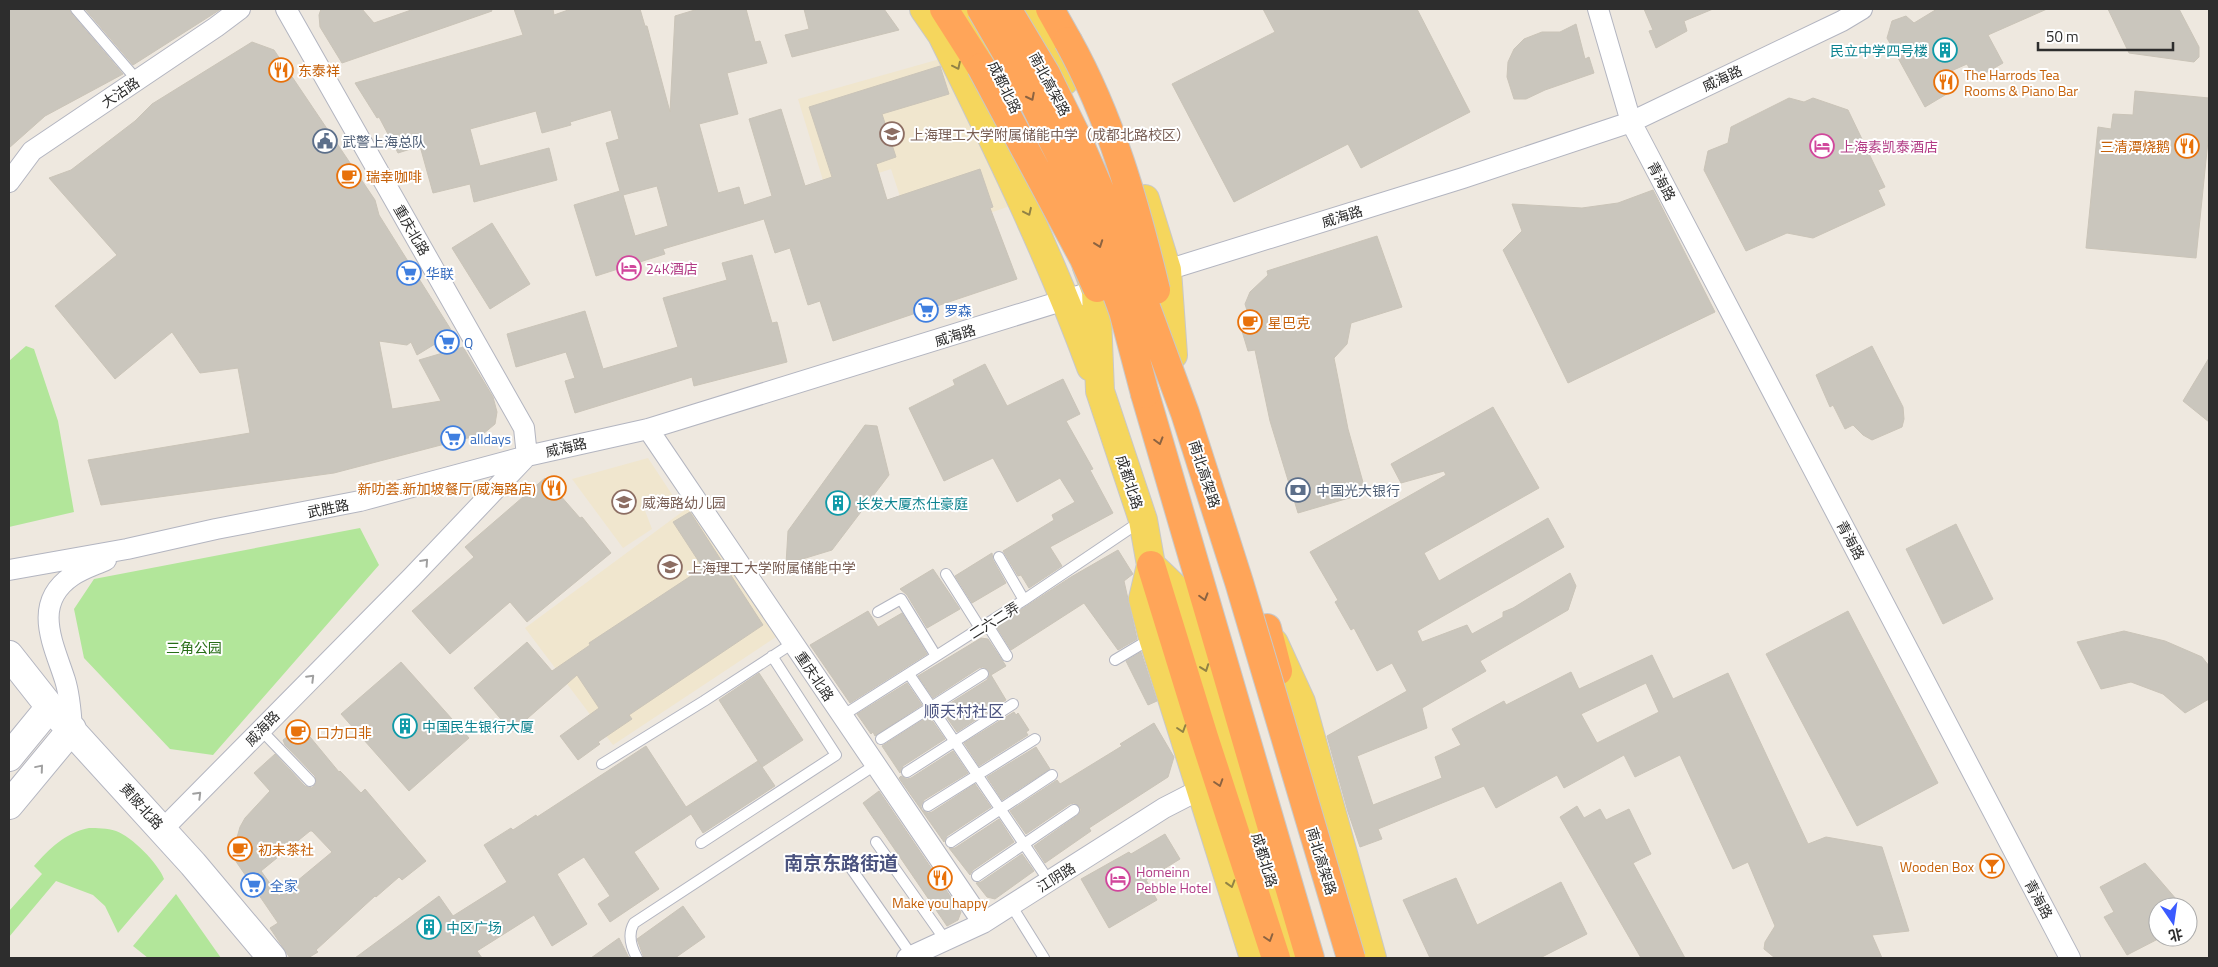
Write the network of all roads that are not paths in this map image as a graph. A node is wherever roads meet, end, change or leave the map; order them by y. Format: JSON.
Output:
{"nodes":[{"id":1,"x":76,"y":9,"type":"edge"},
{"id":2,"x":240,"y":9,"type":"edge"},
{"id":3,"x":286,"y":9,"type":"edge"},
{"id":4,"x":964,"y":9,"type":"edge"},
{"id":5,"x":981,"y":9,"type":"edge"},
{"id":6,"x":1007,"y":9,"type":"edge"},
{"id":7,"x":1026,"y":9,"type":"edge"},
{"id":8,"x":1050,"y":9,"type":"edge"},
{"id":9,"x":1060,"y":9,"type":"edge"},
{"id":10,"x":1598,"y":9,"type":"edge"},
{"id":11,"x":1862,"y":9,"type":"edge"},
{"id":12,"x":933,"y":11,"type":"edge"},
{"id":13,"x":138,"y":80,"type":"junction"},
{"id":14,"x":1114,"y":113,"type":"junction"},
{"id":15,"x":1631,"y":122,"type":"junction"},
{"id":16,"x":9,"y":182,"type":"edge"},
{"id":17,"x":1119,"y":207,"type":"junction"},
{"id":18,"x":1155,"y":274,"type":"junction"},
{"id":19,"x":1096,"y":291,"type":"junction"},
{"id":20,"x":1067,"y":300,"type":"junction"},
{"id":21,"x":1100,"y":391,"type":"junction"},
{"id":22,"x":1145,"y":394,"type":"junction"},
{"id":23,"x":1185,"y":413,"type":"junction"},
{"id":24,"x":648,"y":429,"type":"junction"},
{"id":25,"x":527,"y":456,"type":"junction"},
{"id":26,"x":1143,"y":520,"type":"junction"},
{"id":27,"x":127,"y":549,"type":"junction"},
{"id":28,"x":999,"y":557,"type":"dead end"},
{"id":29,"x":1151,"y":565,"type":"junction"},
{"id":30,"x":9,"y":570,"type":"edge"},
{"id":31,"x":946,"y":574,"type":"dead end"},
{"id":32,"x":1024,"y":600,"type":"junction"},
{"id":33,"x":878,"y":612,"type":"dead end"},
{"id":34,"x":983,"y":626,"type":"junction"},
{"id":35,"x":1268,"y":628,"type":"junction"},
{"id":36,"x":1153,"y":638,"type":"junction"},
{"id":37,"x":792,"y":643,"type":"junction"},
{"id":38,"x":9,"y":655,"type":"edge"},
{"id":39,"x":772,"y":656,"type":"junction"},
{"id":40,"x":936,"y":656,"type":"junction"},
{"id":41,"x":1007,"y":656,"type":"dead end"},
{"id":42,"x":1115,"y":660,"type":"dead end"},
{"id":43,"x":909,"y":674,"type":"junction"},
{"id":44,"x":983,"y":674,"type":"dead end"},
{"id":45,"x":1013,"y":704,"type":"dead end"},
{"id":46,"x":931,"y":706,"type":"junction"},
{"id":47,"x":50,"y":707,"type":"junction"},
{"id":48,"x":842,"y":716,"type":"junction"},
{"id":49,"x":72,"y":729,"type":"junction"},
{"id":50,"x":260,"y":730,"type":"junction"},
{"id":51,"x":881,"y":739,"type":"dead end"},
{"id":52,"x":1035,"y":739,"type":"dead end"},
{"id":53,"x":954,"y":740,"type":"junction"},
{"id":54,"x":9,"y":757,"type":"edge"},
{"id":55,"x":602,"y":764,"type":"dead end"},
{"id":56,"x":875,"y":765,"type":"junction"},
{"id":57,"x":907,"y":772,"type":"dead end"},
{"id":58,"x":977,"y":774,"type":"junction"},
{"id":59,"x":1052,"y":775,"type":"dead end"},
{"id":60,"x":310,"y":780,"type":"dead end"},
{"id":61,"x":1201,"y":789,"type":"junction"},
{"id":62,"x":9,"y":805,"type":"edge"},
{"id":63,"x":928,"y":806,"type":"dead end"},
{"id":64,"x":1001,"y":809,"type":"junction"},
{"id":65,"x":1074,"y":810,"type":"dead end"},
{"id":66,"x":163,"y":829,"type":"junction"},
{"id":67,"x":876,"y":842,"type":"dead end"},
{"id":68,"x":951,"y":842,"type":"dead end"},
{"id":69,"x":701,"y":843,"type":"dead end"},
{"id":70,"x":1025,"y":844,"type":"junction"},
{"id":71,"x":846,"y":861,"type":"dead end"},
{"id":72,"x":977,"y":876,"type":"dead end"},
{"id":73,"x":1050,"y":881,"type":"junction"},
{"id":74,"x":1011,"y":905,"type":"junction"},
{"id":75,"x":983,"y":923,"type":"junction"},
{"id":76,"x":946,"y":941,"type":"junction"},
{"id":77,"x":917,"y":956,"type":"edge"},
{"id":78,"x":272,"y":958,"type":"edge"},
{"id":79,"x":637,"y":958,"type":"edge"},
{"id":80,"x":1044,"y":958,"type":"edge"},
{"id":81,"x":1254,"y":958,"type":"edge"},
{"id":82,"x":1276,"y":958,"type":"edge"},
{"id":83,"x":1296,"y":958,"type":"edge"},
{"id":84,"x":1310,"y":958,"type":"edge"},
{"id":85,"x":1350,"y":958,"type":"edge"},
{"id":86,"x":1362,"y":958,"type":"edge"},
{"id":87,"x":1372,"y":958,"type":"edge"},
{"id":88,"x":2070,"y":958,"type":"edge"}],
"edges":[{"from":1,"to":13,"type":"lane"},
{"from":2,"to":13,"type":"street","name":"大沽路"},
{"from":3,"to":25,"type":"street","name":"重庆北路"},
{"from":4,"to":19,"type":"main road","name":"成都北路"},
{"from":5,"to":22,"type":"highway","name":"南北高架路","one_way":true,"bridge":true},
{"from":6,"to":23,"type":"highway","name":"南北高架路","bridge":true},
{"from":7,"to":17,"type":"main road"},
{"from":8,"to":23,"type":"highway","bridge":true},
{"from":9,"to":14,"type":"main road"},
{"from":10,"to":15,"type":"street","name":"青海路"},
{"from":11,"to":15,"type":"street","name":"威海路"},
{"from":12,"to":20,"type":"main road","one_way":true},
{"from":12,"to":22,"type":"highway","bridge":true},
{"from":13,"to":16,"type":"street","name":"大沽路"},
{"from":14,"to":17,"type":"main road"},
{"from":14,"to":18,"type":"main road"},
{"from":15,"to":18,"type":"street","name":"威海路"},
{"from":15,"to":88,"type":"street","name":"青海路"},
{"from":17,"to":18,"type":"main road"},
{"from":18,"to":19,"type":"street","name":"威海路"},
{"from":18,"to":35,"type":"main road"},
{"from":19,"to":20,"type":"street","name":"威海路"},
{"from":19,"to":21,"type":"main road","name":"成都北路"},
{"from":20,"to":21,"type":"main road"},
{"from":20,"to":24,"type":"street","name":"威海路"},
{"from":21,"to":26,"type":"main road","name":"成都北路"},
{"from":22,"to":84,"type":"highway","name":"南北高架路","one_way":true},
{"from":23,"to":85,"type":"highway","name":"南北高架路","bridge":true},
{"from":24,"to":25,"type":"street","name":"威海路"},
{"from":24,"to":37,"type":"street","name":"重庆北路"},
{"from":25,"to":27,"type":"street","name":"武胜路"},
{"from":50,"to":25,"type":"street","name":"威海路","one_way":true},
{"from":26,"to":29,"type":"main road","name":"成都北路"},
{"from":26,"to":32,"type":"lane","name":"二六二弄"},
{"from":27,"to":30,"type":"street","name":"武胜路"},
{"from":27,"to":49,"type":"street","name":"武胜路"},
{"from":28,"to":32,"type":"lane"},
{"from":29,"to":36,"type":"main road"},
{"from":29,"to":82,"type":"highway","one_way":true},
{"from":29,"to":83,"type":"main road","name":"成都北路","one_way":true},
{"from":31,"to":34,"type":"lane"},
{"from":32,"to":34,"type":"lane","name":"二六二弄"},
{"from":33,"to":40,"type":"lane"},
{"from":34,"to":40,"type":"lane","name":"二六二弄"},
{"from":34,"to":41,"type":"lane"},
{"from":35,"to":85,"type":"main road"},
{"from":35,"to":86,"type":"highway"},
{"from":35,"to":87,"type":"main road"},
{"from":36,"to":42,"type":"lane"},
{"from":36,"to":61,"type":"main road","one_way":true},
{"from":37,"to":39,"type":"lane"},
{"from":37,"to":48,"type":"street","name":"重庆北路"},
{"from":38,"to":47,"type":"street","name":"黄陂北路"},
{"from":39,"to":55,"type":"lane"},
{"from":39,"to":69,"type":"lane"},
{"from":40,"to":43,"type":"lane","name":"二六二弄"},
{"from":43,"to":46,"type":"lane"},
{"from":43,"to":48,"type":"lane","name":"二六二弄"},
{"from":44,"to":46,"type":"lane"},
{"from":45,"to":53,"type":"lane"},
{"from":46,"to":51,"type":"lane"},
{"from":46,"to":53,"type":"lane"},
{"from":47,"to":49,"type":"street","name":"黄陂北路"},
{"from":47,"to":54,"type":"street"},
{"from":48,"to":56,"type":"street","name":"重庆北路"},
{"from":62,"to":49,"type":"street","one_way":true},
{"from":49,"to":66,"type":"street","name":"黄陂北路"},
{"from":50,"to":60,"type":"lane"},
{"from":66,"to":50,"type":"street","name":"威海路","one_way":true},
{"from":52,"to":58,"type":"lane"},
{"from":53,"to":57,"type":"lane"},
{"from":53,"to":58,"type":"lane"},
{"from":56,"to":75,"type":"street","name":"重庆北路"},
{"from":56,"to":79,"type":"lane"},
{"from":58,"to":63,"type":"lane"},
{"from":58,"to":64,"type":"lane"},
{"from":59,"to":64,"type":"lane"},
{"from":61,"to":73,"type":"street","name":"江阴路"},
{"from":61,"to":81,"type":"main road","one_way":true},
{"from":64,"to":68,"type":"lane"},
{"from":64,"to":70,"type":"lane"},
{"from":65,"to":70,"type":"lane"},
{"from":66,"to":78,"type":"street","name":"黄陂北路"},
{"from":67,"to":76,"type":"lane"},
{"from":70,"to":72,"type":"lane"},
{"from":70,"to":73,"type":"lane"},
{"from":71,"to":77,"type":"lane"},
{"from":73,"to":74,"type":"street","name":"江阴路"},
{"from":74,"to":75,"type":"street","name":"江阴路"},
{"from":74,"to":80,"type":"lane"},
{"from":75,"to":76,"type":"street","name":"江阴路"},
{"from":76,"to":77,"type":"street","name":"江阴路"}]}
